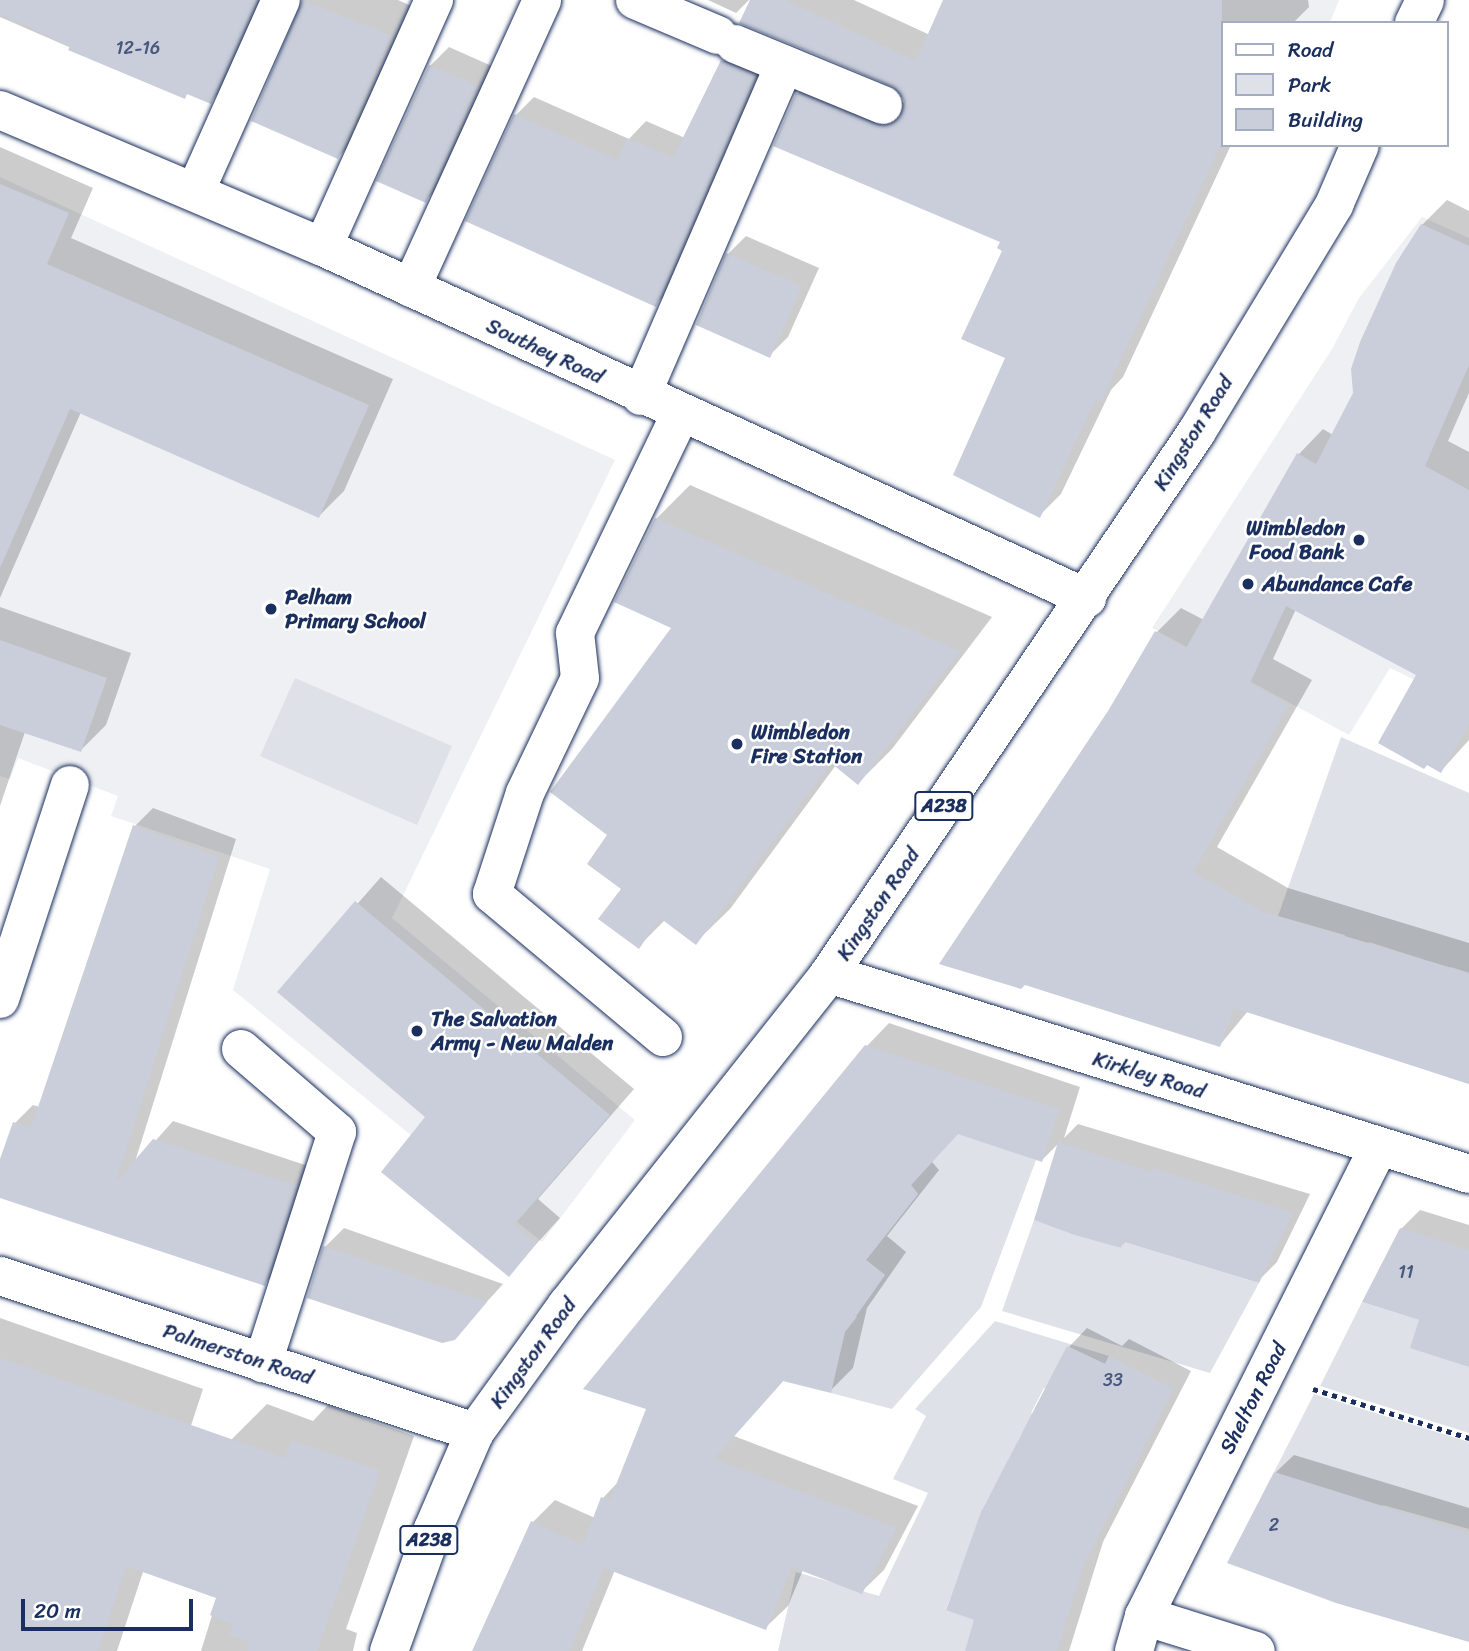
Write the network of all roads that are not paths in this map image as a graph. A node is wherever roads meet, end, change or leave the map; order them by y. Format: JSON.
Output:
{"nodes":[{"id":1,"x":281,"y":0,"type":"edge"},
{"id":2,"x":434,"y":0,"type":"edge"},
{"id":3,"x":542,"y":0,"type":"edge"},
{"id":4,"x":635,"y":0,"type":"edge"},
{"id":5,"x":1424,"y":0,"type":"edge"},
{"id":6,"x":1416,"y":21,"type":"edge"},
{"id":7,"x":785,"y":65,"type":"junction"},
{"id":8,"x":883,"y":106,"type":"dead end"},
{"id":9,"x":0,"y":110,"type":"edge"},
{"id":10,"x":1359,"y":147,"type":"edge"},
{"id":11,"x":195,"y":192,"type":"junction"},
{"id":12,"x":323,"y":247,"type":"junction"},
{"id":13,"x":411,"y":288,"type":"junction"},
{"id":14,"x":641,"y":396,"type":"junction"},
{"id":15,"x":681,"y":413,"type":"junction"},
{"id":16,"x":1087,"y":597,"type":"junction"},
{"id":17,"x":70,"y":785,"type":"dead end"},
{"id":18,"x":829,"y":974,"type":"junction"},
{"id":19,"x":0,"y":999,"type":"edge"},
{"id":20,"x":663,"y":1037,"type":"dead end"},
{"id":21,"x":241,"y":1049,"type":"dead end"},
{"id":22,"x":1378,"y":1147,"type":"junction"},
{"id":23,"x":1469,"y":1174,"type":"edge"},
{"id":24,"x":0,"y":1276,"type":"edge"},
{"id":25,"x":263,"y":1363,"type":"junction"},
{"id":26,"x":475,"y":1432,"type":"junction"},
{"id":27,"x":1139,"y":1633,"type":"edge"},
{"id":28,"x":389,"y":1651,"type":"edge"},
{"id":29,"x":1256,"y":1651,"type":"edge"}],
"edges":[{"from":1,"to":11,"type":"street"},
{"from":2,"to":12,"type":"street"},
{"from":3,"to":13,"type":"street"},
{"from":4,"to":7,"type":"street"},
{"from":5,"to":6,"type":"street"},
{"from":7,"to":8,"type":"street"},
{"from":7,"to":14,"type":"street"},
{"from":9,"to":11,"type":"street","name":"Southey Road"},
{"from":10,"to":16,"type":"street","name":"Kingston Road","number":"A238"},
{"from":11,"to":12,"type":"street","name":"Southey Road"},
{"from":12,"to":13,"type":"street","name":"Southey Road"},
{"from":13,"to":14,"type":"street","name":"Southey Road"},
{"from":14,"to":15,"type":"street","name":"Southey Road"},
{"from":15,"to":16,"type":"street","name":"Southey Road"},
{"from":15,"to":20,"type":"street"},
{"from":16,"to":18,"type":"street","name":"Kingston Road","number":"A238"},
{"from":17,"to":19,"type":"street"},
{"from":18,"to":22,"type":"street","name":"Kirkley Road"},
{"from":18,"to":26,"type":"street","name":"Kingston Road","number":"A238"},
{"from":21,"to":25,"type":"street"},
{"from":22,"to":23,"type":"street","name":"Kirkley Road"},
{"from":22,"to":27,"type":"street","name":"Shelton Road"},
{"from":24,"to":25,"type":"street","name":"Palmerston Road"},
{"from":25,"to":26,"type":"street","name":"Palmerston Road"},
{"from":26,"to":28,"type":"street","name":"Kingston Road","number":"A238"},
{"from":27,"to":29,"type":"street"}]}
